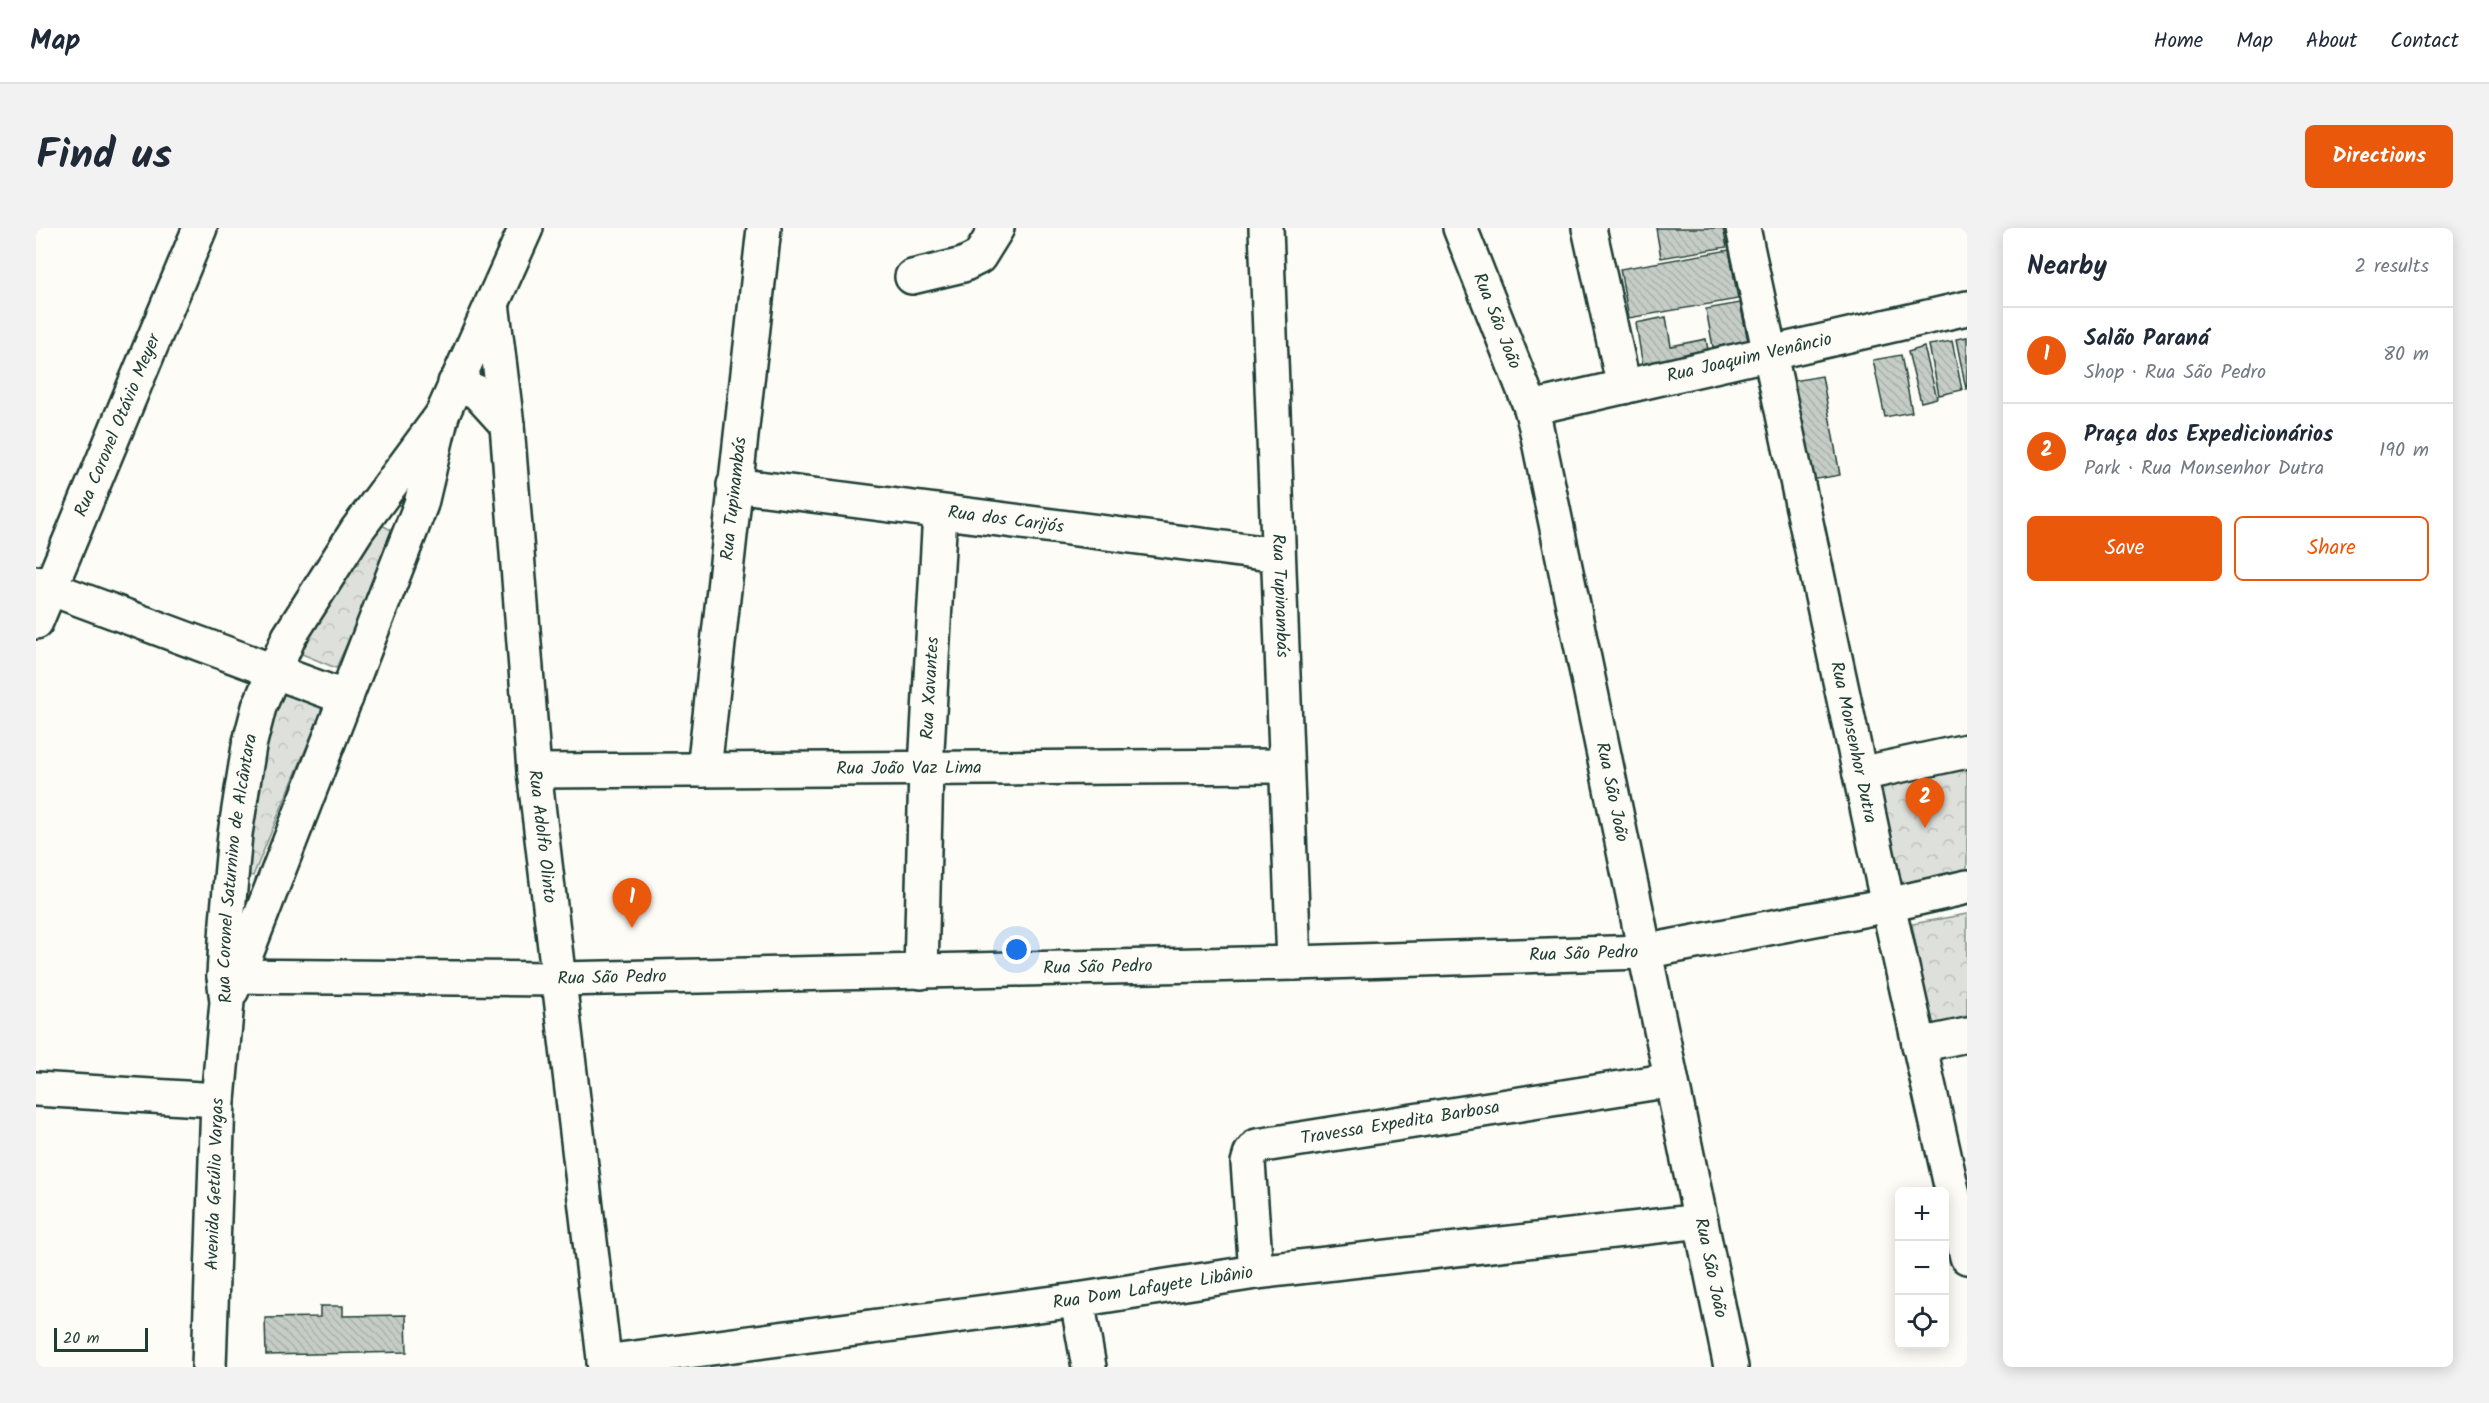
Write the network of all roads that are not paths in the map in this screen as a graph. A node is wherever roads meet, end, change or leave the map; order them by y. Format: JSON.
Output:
{"nodes":[{"id":1,"x":200,"y":228,"type":"edge"},
{"id":2,"x":526,"y":228,"type":"edge"},
{"id":3,"x":764,"y":228,"type":"edge"},
{"id":4,"x":997,"y":228,"type":"edge"},
{"id":5,"x":1266,"y":228,"type":"edge"},
{"id":6,"x":1460,"y":228,"type":"edge"},
{"id":7,"x":1589,"y":228,"type":"edge"},
{"id":8,"x":1743,"y":228,"type":"edge"},
{"id":9,"x":912,"y":277,"type":"dead end"},
{"id":10,"x":492,"y":303,"type":"junction"},
{"id":11,"x":1967,"y":308,"type":"edge"},
{"id":12,"x":1770,"y":353,"type":"junction"},
{"id":13,"x":455,"y":383,"type":"junction"},
{"id":14,"x":1624,"y":387,"type":"junction"},
{"id":15,"x":1531,"y":408,"type":"junction"},
{"id":16,"x":442,"y":415,"type":"junction"},
{"id":17,"x":507,"y":425,"type":"junction"},
{"id":18,"x":735,"y":484,"type":"junction"},
{"id":19,"x":940,"y":512,"type":"junction"},
{"id":20,"x":1278,"y":555,"type":"junction"},
{"id":21,"x":43,"y":586,"type":"edge"},
{"id":22,"x":36,"y":622,"type":"edge"},
{"id":23,"x":274,"y":669,"type":"junction"},
{"id":24,"x":346,"y":698,"type":"junction"},
{"id":25,"x":1967,"y":751,"type":"edge"},
{"id":26,"x":1285,"y":766,"type":"junction"},
{"id":27,"x":926,"y":768,"type":"junction"},
{"id":28,"x":704,"y":770,"type":"junction"},
{"id":29,"x":534,"y":771,"type":"junction"},
{"id":30,"x":1860,"y":774,"type":"junction"},
{"id":31,"x":1967,"y":887,"type":"edge"},
{"id":32,"x":1888,"y":905,"type":"junction"},
{"id":33,"x":1643,"y":952,"type":"junction"},
{"id":34,"x":1294,"y":963,"type":"junction"},
{"id":35,"x":921,"y":972,"type":"junction"},
{"id":36,"x":559,"y":979,"type":"junction"},
{"id":37,"x":229,"y":985,"type":"junction"},
{"id":38,"x":1967,"y":1035,"type":"edge"},
{"id":39,"x":1919,"y":1045,"type":"junction"},
{"id":40,"x":1671,"y":1080,"type":"junction"},
{"id":41,"x":36,"y":1089,"type":"edge"},
{"id":42,"x":218,"y":1100,"type":"junction"},
{"id":43,"x":1701,"y":1221,"type":"junction"},
{"id":44,"x":1967,"y":1257,"type":"edge"},
{"id":45,"x":1256,"y":1272,"type":"junction"},
{"id":46,"x":1077,"y":1300,"type":"junction"},
{"id":47,"x":605,"y":1364,"type":"edge"},
{"id":48,"x":209,"y":1367,"type":"edge"},
{"id":49,"x":1089,"y":1367,"type":"edge"},
{"id":50,"x":1731,"y":1367,"type":"edge"}],
"edges":[{"from":1,"to":21,"type":"street","name":"Rua Coronel Otávio Meyer"},
{"from":2,"to":10,"type":"street","name":"Rua Coronel Saturnino de Alcântara"},
{"from":3,"to":18,"type":"street","name":"Rua Tupinambás"},
{"from":4,"to":9,"type":"street"},
{"from":5,"to":20,"type":"street","name":"Rua Tupinambás"},
{"from":6,"to":15,"type":"street","name":"Rua São João"},
{"from":7,"to":14,"type":"street"},
{"from":8,"to":12,"type":"street","name":"Rua Monsenhor Dutra"},
{"from":10,"to":13,"type":"street","name":"Rua Coronel Saturnino de Alcântara"},
{"from":10,"to":17,"type":"street","name":"Rua Adolfo Olinto"},
{"from":11,"to":12,"type":"street","name":"Rua Joaquim Venâncio"},
{"from":12,"to":14,"type":"street","name":"Rua Joaquim Venâncio"},
{"from":12,"to":30,"type":"street","name":"Rua Monsenhor Dutra"},
{"from":13,"to":16,"type":"street","name":"Rua Coronel Saturnino de Alcântara"},
{"from":13,"to":17,"type":"street"},
{"from":14,"to":15,"type":"street","name":"Rua Joaquim Venâncio"},
{"from":15,"to":33,"type":"street","name":"Rua São João"},
{"from":16,"to":23,"type":"street","name":"Rua Coronel Saturnino de Alcântara"},
{"from":16,"to":24,"type":"street","name":"Rua Coronel Saturnino de Alcântara"},
{"from":17,"to":29,"type":"street","name":"Rua Adolfo Olinto"},
{"from":18,"to":19,"type":"street","name":"Rua dos Carijós"},
{"from":18,"to":28,"type":"street","name":"Rua Tupinambás"},
{"from":19,"to":20,"type":"street","name":"Rua dos Carijós"},
{"from":19,"to":27,"type":"street","name":"Rua Xavantes"},
{"from":20,"to":26,"type":"street","name":"Rua Tupinambás"},
{"from":21,"to":22,"type":"street","name":"Rua Coronel Otávio Meyer"},
{"from":21,"to":23,"type":"street"},
{"from":23,"to":24,"type":"street"},
{"from":23,"to":37,"type":"street","name":"Rua Coronel Saturnino de Alcântara"},
{"from":24,"to":37,"type":"street","name":"Rua Coronel Saturnino de Alcântara"},
{"from":25,"to":30,"type":"street"},
{"from":26,"to":27,"type":"street","name":"Rua João Vaz Lima"},
{"from":26,"to":34,"type":"street","name":"Rua Tupinambás"},
{"from":27,"to":28,"type":"street","name":"Rua João Vaz Lima"},
{"from":27,"to":35,"type":"street","name":"Rua Xavantes"},
{"from":28,"to":29,"type":"street","name":"Rua João Vaz Lima"},
{"from":29,"to":36,"type":"street","name":"Rua Adolfo Olinto"},
{"from":30,"to":32,"type":"street","name":"Rua Monsenhor Dutra"},
{"from":31,"to":32,"type":"street","name":"Rua São Pedro"},
{"from":32,"to":33,"type":"street","name":"Rua São Pedro"},
{"from":32,"to":39,"type":"street","name":"Rua Monsenhor Dutra"},
{"from":33,"to":34,"type":"street","name":"Rua São Pedro"},
{"from":33,"to":40,"type":"street","name":"Rua São João"},
{"from":34,"to":35,"type":"street","name":"Rua São Pedro"},
{"from":35,"to":36,"type":"street","name":"Rua São Pedro"},
{"from":36,"to":37,"type":"street","name":"Rua São Pedro"},
{"from":36,"to":47,"type":"street","name":"Rua Adolfo Olinto"},
{"from":37,"to":42,"type":"street","name":"Avenida Getúlio Vargas"},
{"from":38,"to":39,"type":"street"},
{"from":39,"to":44,"type":"street","name":"Rua Monsenhor Dutra"},
{"from":40,"to":43,"type":"street","name":"Rua São João"},
{"from":40,"to":45,"type":"street","name":"Travessa Expedita Barbosa"},
{"from":41,"to":42,"type":"street"},
{"from":42,"to":48,"type":"street","name":"Avenida Getúlio Vargas"},
{"from":43,"to":45,"type":"street","name":"Rua Dom Lafayete Libânio"},
{"from":43,"to":50,"type":"street","name":"Rua São João"},
{"from":45,"to":46,"type":"street","name":"Rua Dom Lafayete Libânio"},
{"from":46,"to":47,"type":"street","name":"Rua Dom Lafayete Libânio"},
{"from":46,"to":49,"type":"street"}]}
